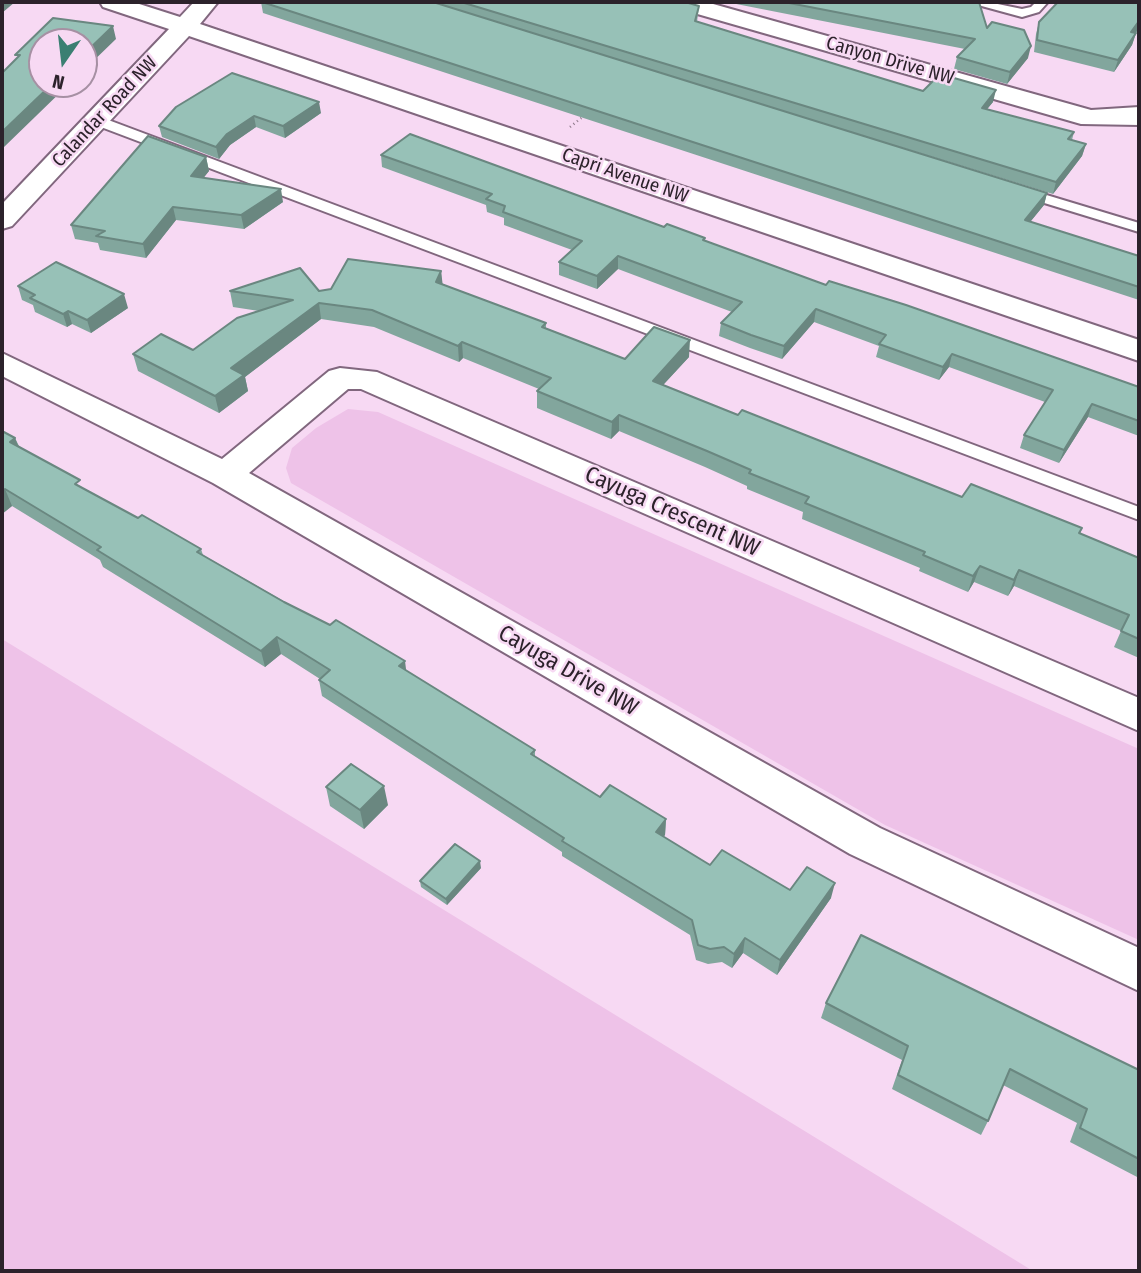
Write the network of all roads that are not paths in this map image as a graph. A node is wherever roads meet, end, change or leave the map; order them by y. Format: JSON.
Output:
{"nodes":[{"id":1,"x":111,"y":2,"type":"edge"},
{"id":2,"x":207,"y":2,"type":"edge"},
{"id":3,"x":681,"y":2,"type":"edge"},
{"id":4,"x":973,"y":2,"type":"edge"},
{"id":5,"x":1042,"y":2,"type":"edge"},
{"id":6,"x":184,"y":26,"type":"junction"},
{"id":7,"x":1139,"y":114,"type":"edge"},
{"id":8,"x":98,"y":121,"type":"junction"},
{"id":9,"x":1007,"y":187,"type":"edge"},
{"id":10,"x":2,"y":220,"type":"edge"},
{"id":11,"x":1139,"y":228,"type":"edge"},
{"id":12,"x":1139,"y":351,"type":"edge"},
{"id":13,"x":2,"y":363,"type":"edge"},
{"id":14,"x":225,"y":475,"type":"junction"},
{"id":15,"x":1139,"y":514,"type":"edge"},
{"id":16,"x":1139,"y":715,"type":"edge"},
{"id":17,"x":1139,"y":970,"type":"edge"}],
"edges":[{"from":1,"to":6,"type":"street","name":"Capri Avenue NW"},
{"from":2,"to":6,"type":"street","name":"Calandar Road NW"},
{"from":3,"to":7,"type":"street","name":"Canyon Drive NW"},
{"from":4,"to":5,"type":"lane"},
{"from":6,"to":8,"type":"street","name":"Calandar Road NW"},
{"from":6,"to":12,"type":"street","name":"Capri Avenue NW"},
{"from":8,"to":10,"type":"street","name":"Calandar Road NW"},
{"from":8,"to":15,"type":"lane"},
{"from":9,"to":11,"type":"lane"},
{"from":13,"to":14,"type":"street","name":"Cayuga Drive NW"},
{"from":14,"to":16,"type":"street","name":"Cayuga Crescent NW"},
{"from":14,"to":17,"type":"street","name":"Cayuga Drive NW"}]}
